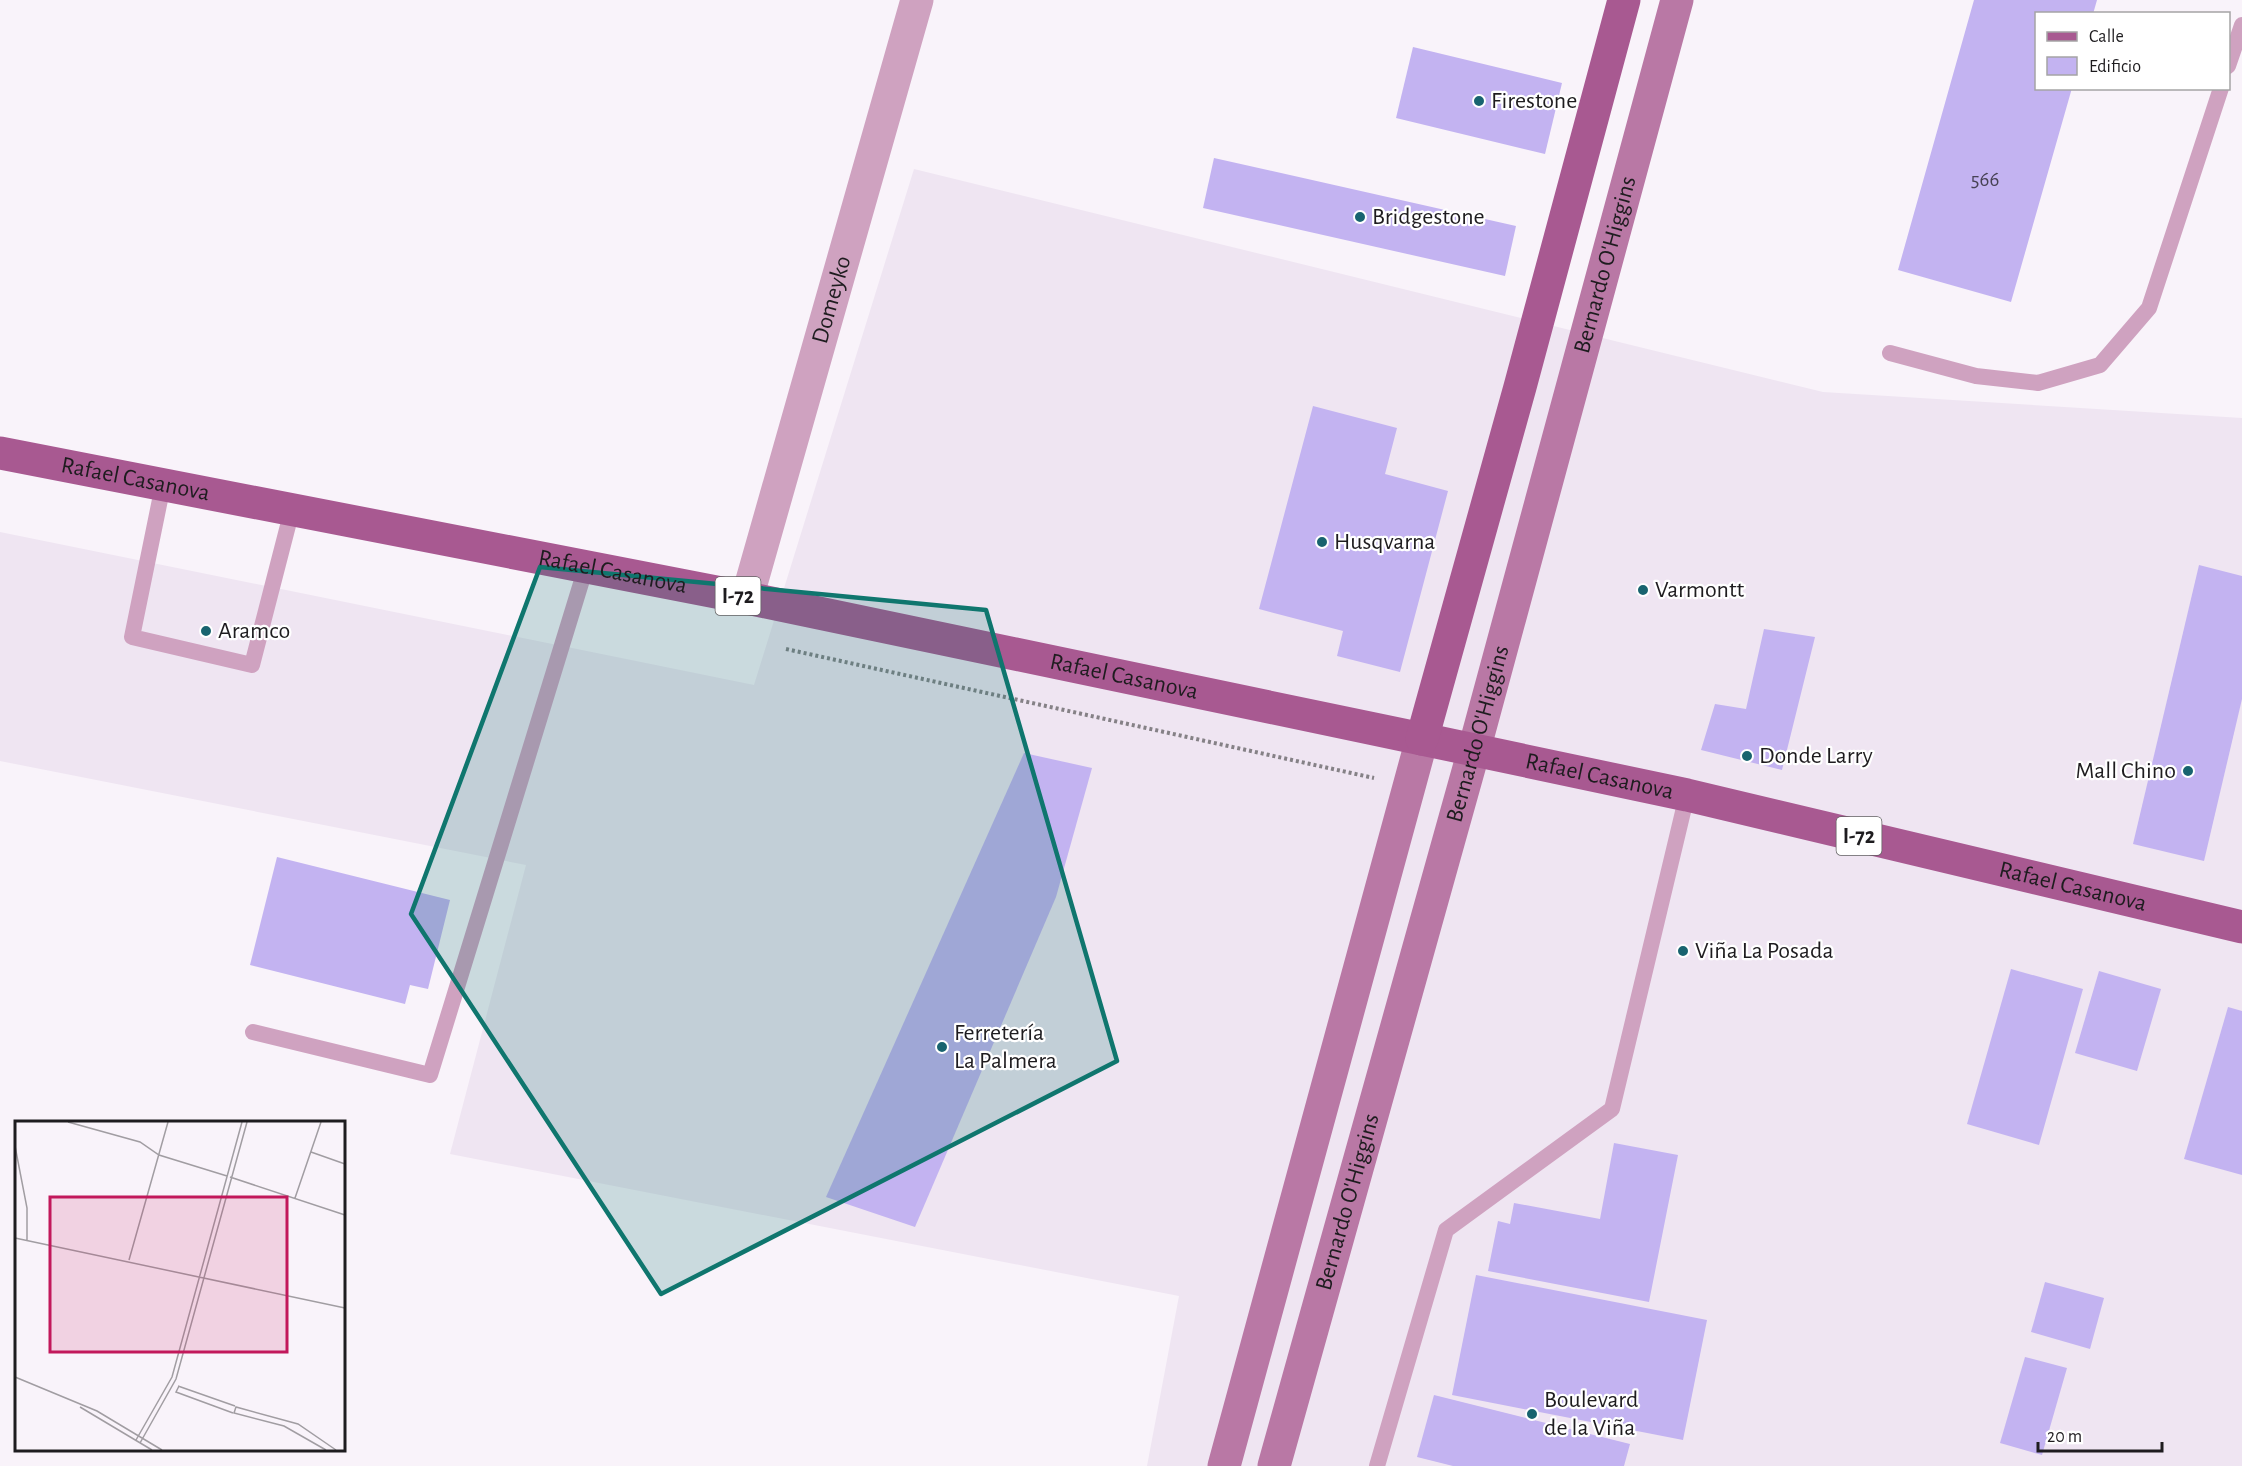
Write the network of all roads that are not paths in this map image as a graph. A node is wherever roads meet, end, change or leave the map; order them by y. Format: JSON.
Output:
{"nodes":[{"id":1,"x":917,"y":0,"type":"edge"},
{"id":2,"x":1624,"y":0,"type":"edge"},
{"id":3,"x":1677,"y":0,"type":"edge"},
{"id":4,"x":2242,"y":25,"type":"edge"},
{"id":5,"x":2230,"y":63,"type":"edge"},
{"id":6,"x":2220,"y":90,"type":"edge"},
{"id":7,"x":1890,"y":354,"type":"dead end"},
{"id":8,"x":0,"y":453,"type":"edge"},
{"id":9,"x":163,"y":485,"type":"junction"},
{"id":10,"x":292,"y":510,"type":"junction"},
{"id":11,"x":586,"y":567,"type":"junction"},
{"id":12,"x":747,"y":598,"type":"junction"},
{"id":13,"x":1422,"y":739,"type":"junction"},
{"id":14,"x":1474,"y":750,"type":"junction"},
{"id":15,"x":1687,"y":795,"type":"junction"},
{"id":16,"x":2242,"y":927,"type":"edge"},
{"id":17,"x":253,"y":1032,"type":"dead end"},
{"id":18,"x":1224,"y":1466,"type":"edge"},
{"id":19,"x":1274,"y":1466,"type":"edge"},
{"id":20,"x":1377,"y":1466,"type":"edge"}],
"edges":[{"from":1,"to":12,"type":"street","name":"Domeyko"},
{"from":2,"to":13,"type":"main road"},
{"from":3,"to":14,"type":"main road","name":"Bernardo O'Higgins"},
{"from":4,"to":5,"type":"lane"},
{"from":6,"to":7,"type":"lane"},
{"from":8,"to":9,"type":"main road","name":"Rafael Casanova","number":"I-72"},
{"from":9,"to":10,"type":"main road","name":"Rafael Casanova","number":"I-72"},
{"from":9,"to":10,"type":"lane"},
{"from":10,"to":11,"type":"main road","name":"Rafael Casanova","number":"I-72"},
{"from":11,"to":12,"type":"main road","name":"Rafael Casanova","number":"I-72"},
{"from":11,"to":17,"type":"lane"},
{"from":12,"to":13,"type":"main road","name":"Rafael Casanova","number":"I-72"},
{"from":13,"to":14,"type":"main road","name":"Rafael Casanova","number":"I-72"},
{"from":13,"to":18,"type":"main road"},
{"from":14,"to":15,"type":"main road","name":"Rafael Casanova","number":"I-72"},
{"from":14,"to":19,"type":"main road","name":"Bernardo O'Higgins"},
{"from":15,"to":16,"type":"main road","name":"Rafael Casanova","number":"I-72"},
{"from":15,"to":20,"type":"lane"}]}
